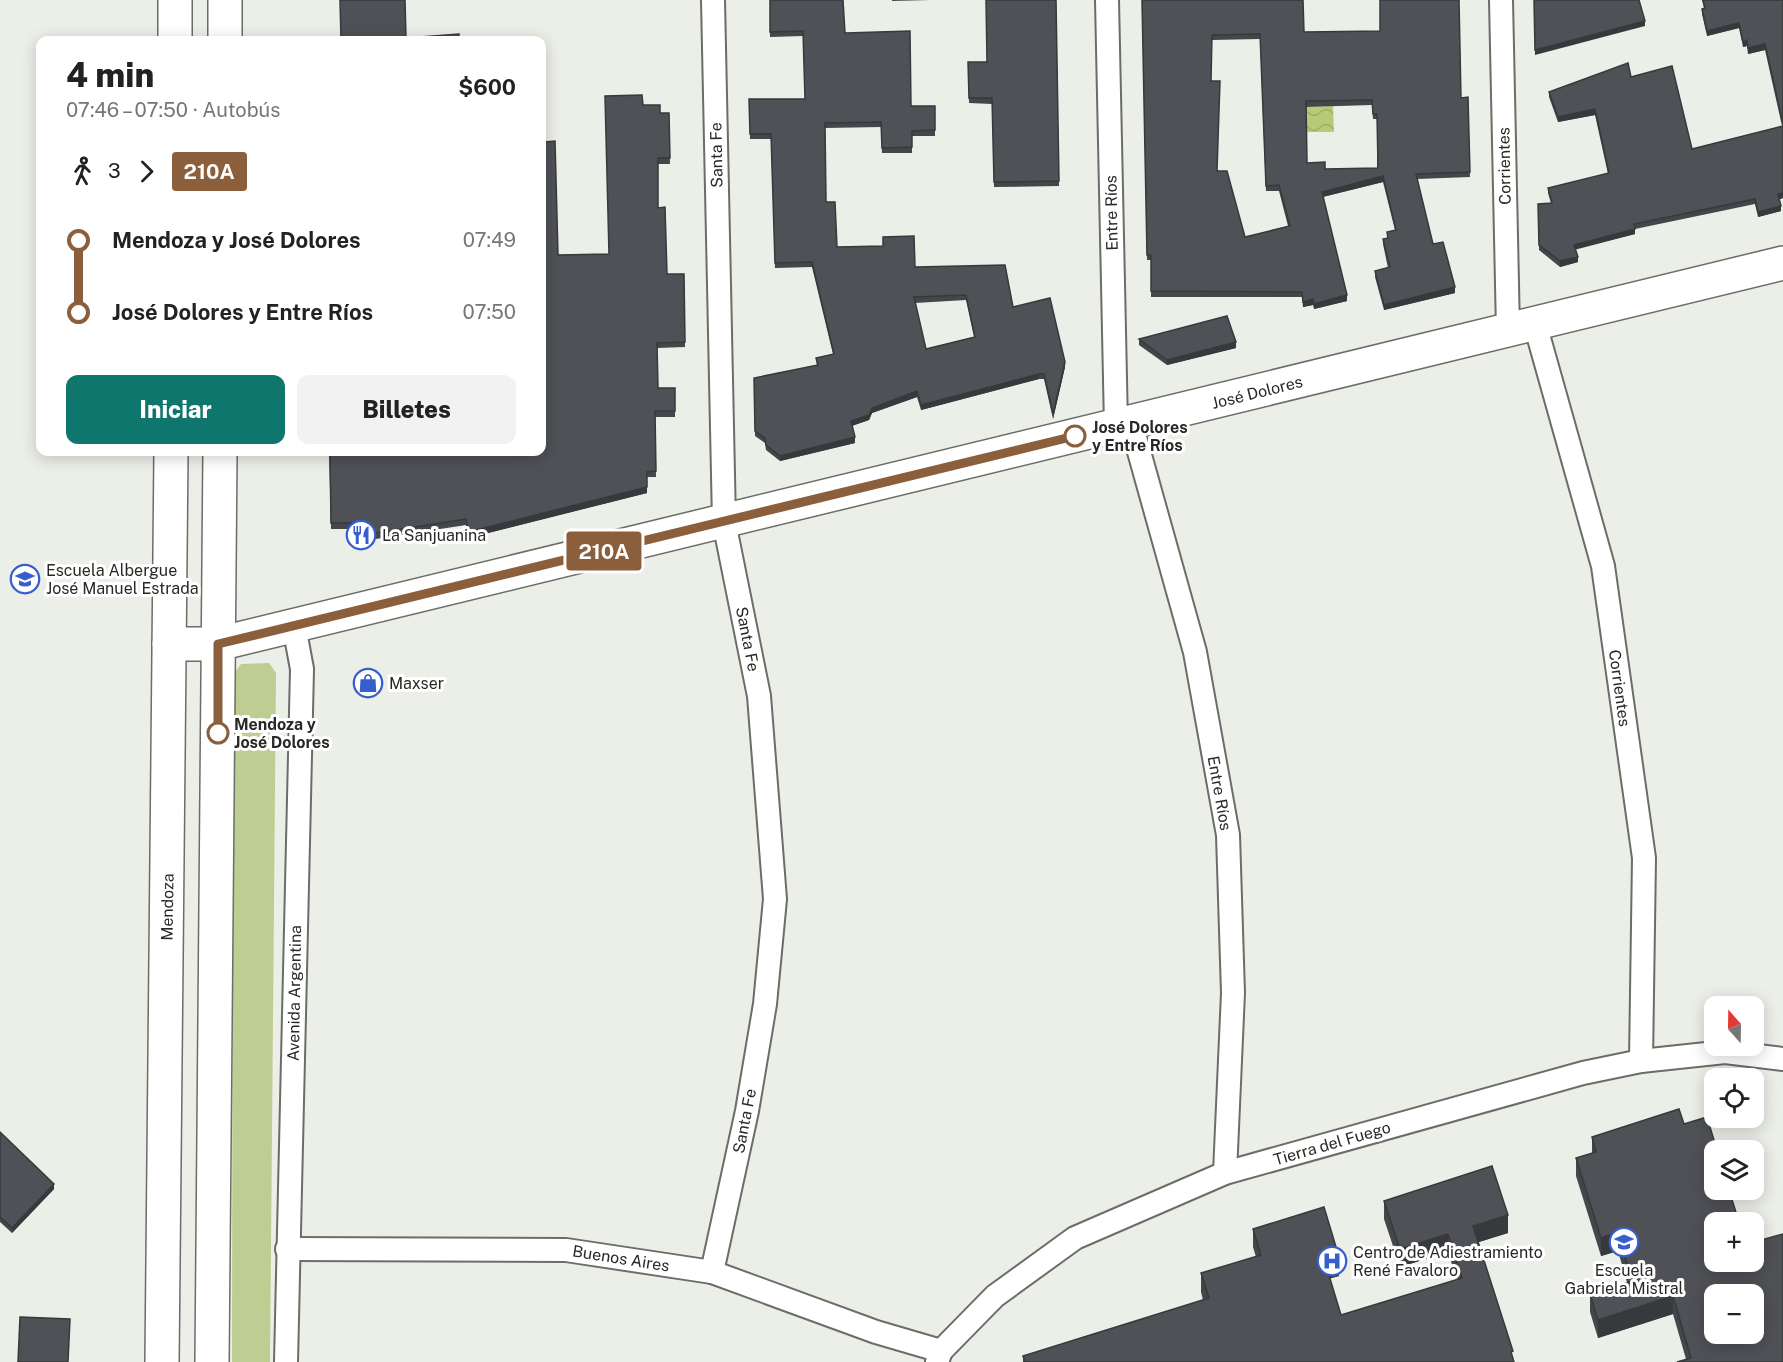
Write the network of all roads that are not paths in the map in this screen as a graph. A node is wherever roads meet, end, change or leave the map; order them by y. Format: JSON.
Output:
{"nodes":[{"id":1,"x":176,"y":0,"type":"edge"},
{"id":2,"x":225,"y":0,"type":"edge"},
{"id":3,"x":713,"y":0,"type":"edge"},
{"id":4,"x":1107,"y":0,"type":"edge"},
{"id":5,"x":1501,"y":0,"type":"edge"},
{"id":6,"x":175,"y":36,"type":"edge"},
{"id":7,"x":225,"y":36,"type":"edge"},
{"id":8,"x":1783,"y":263,"type":"edge"},
{"id":9,"x":1521,"y":328,"type":"junction"},
{"id":10,"x":1123,"y":424,"type":"junction"},
{"id":11,"x":171,"y":456,"type":"edge"},
{"id":12,"x":220,"y":456,"type":"edge"},
{"id":13,"x":724,"y":522,"type":"junction"},
{"id":14,"x":294,"y":626,"type":"junction"},
{"id":15,"x":169,"y":644,"type":"junction"},
{"id":16,"x":218,"y":644,"type":"junction"},
{"id":17,"x":1783,"y":1059,"type":"edge"},
{"id":18,"x":1641,"y":1061,"type":"junction"},
{"id":19,"x":1225,"y":1173,"type":"junction"},
{"id":20,"x":287,"y":1249,"type":"junction"},
{"id":21,"x":712,"y":1272,"type":"junction"},
{"id":22,"x":939,"y":1357,"type":"edge"},
{"id":23,"x":162,"y":1362,"type":"edge"},
{"id":24,"x":212,"y":1362,"type":"edge"},
{"id":25,"x":286,"y":1362,"type":"edge"}],
"edges":[{"from":1,"to":6,"type":"main road"},
{"from":2,"to":7,"type":"main road"},
{"from":3,"to":13,"type":"street","name":"Santa Fe"},
{"from":4,"to":10,"type":"street","name":"Entre Ríos"},
{"from":5,"to":9,"type":"street","name":"Corrientes"},
{"from":8,"to":9,"type":"main road","name":"José Dolores"},
{"from":9,"to":10,"type":"main road","name":"José Dolores"},
{"from":9,"to":18,"type":"street","name":"Corrientes"},
{"from":10,"to":13,"type":"main road","name":"José Dolores"},
{"from":10,"to":19,"type":"street","name":"Entre Ríos"},
{"from":11,"to":15,"type":"main road","name":"Mendoza"},
{"from":12,"to":16,"type":"main road"},
{"from":13,"to":14,"type":"main road","name":"José Dolores"},
{"from":13,"to":21,"type":"street","name":"Santa Fe"},
{"from":14,"to":16,"type":"main road","name":"José Dolores"},
{"from":14,"to":20,"type":"street","name":"Avenida Argentina"},
{"from":15,"to":16,"type":"main road","name":"José Dolores"},
{"from":15,"to":23,"type":"main road","name":"Mendoza"},
{"from":16,"to":24,"type":"main road"},
{"from":17,"to":18,"type":"street","name":"Tierra del Fuego"},
{"from":18,"to":19,"type":"street","name":"Tierra del Fuego"},
{"from":19,"to":22,"type":"street","name":"Tierra del Fuego"},
{"from":20,"to":21,"type":"street","name":"Buenos Aires"},
{"from":20,"to":25,"type":"street","name":"Avenida Argentina"},
{"from":21,"to":22,"type":"street","name":"Buenos Aires"}]}
